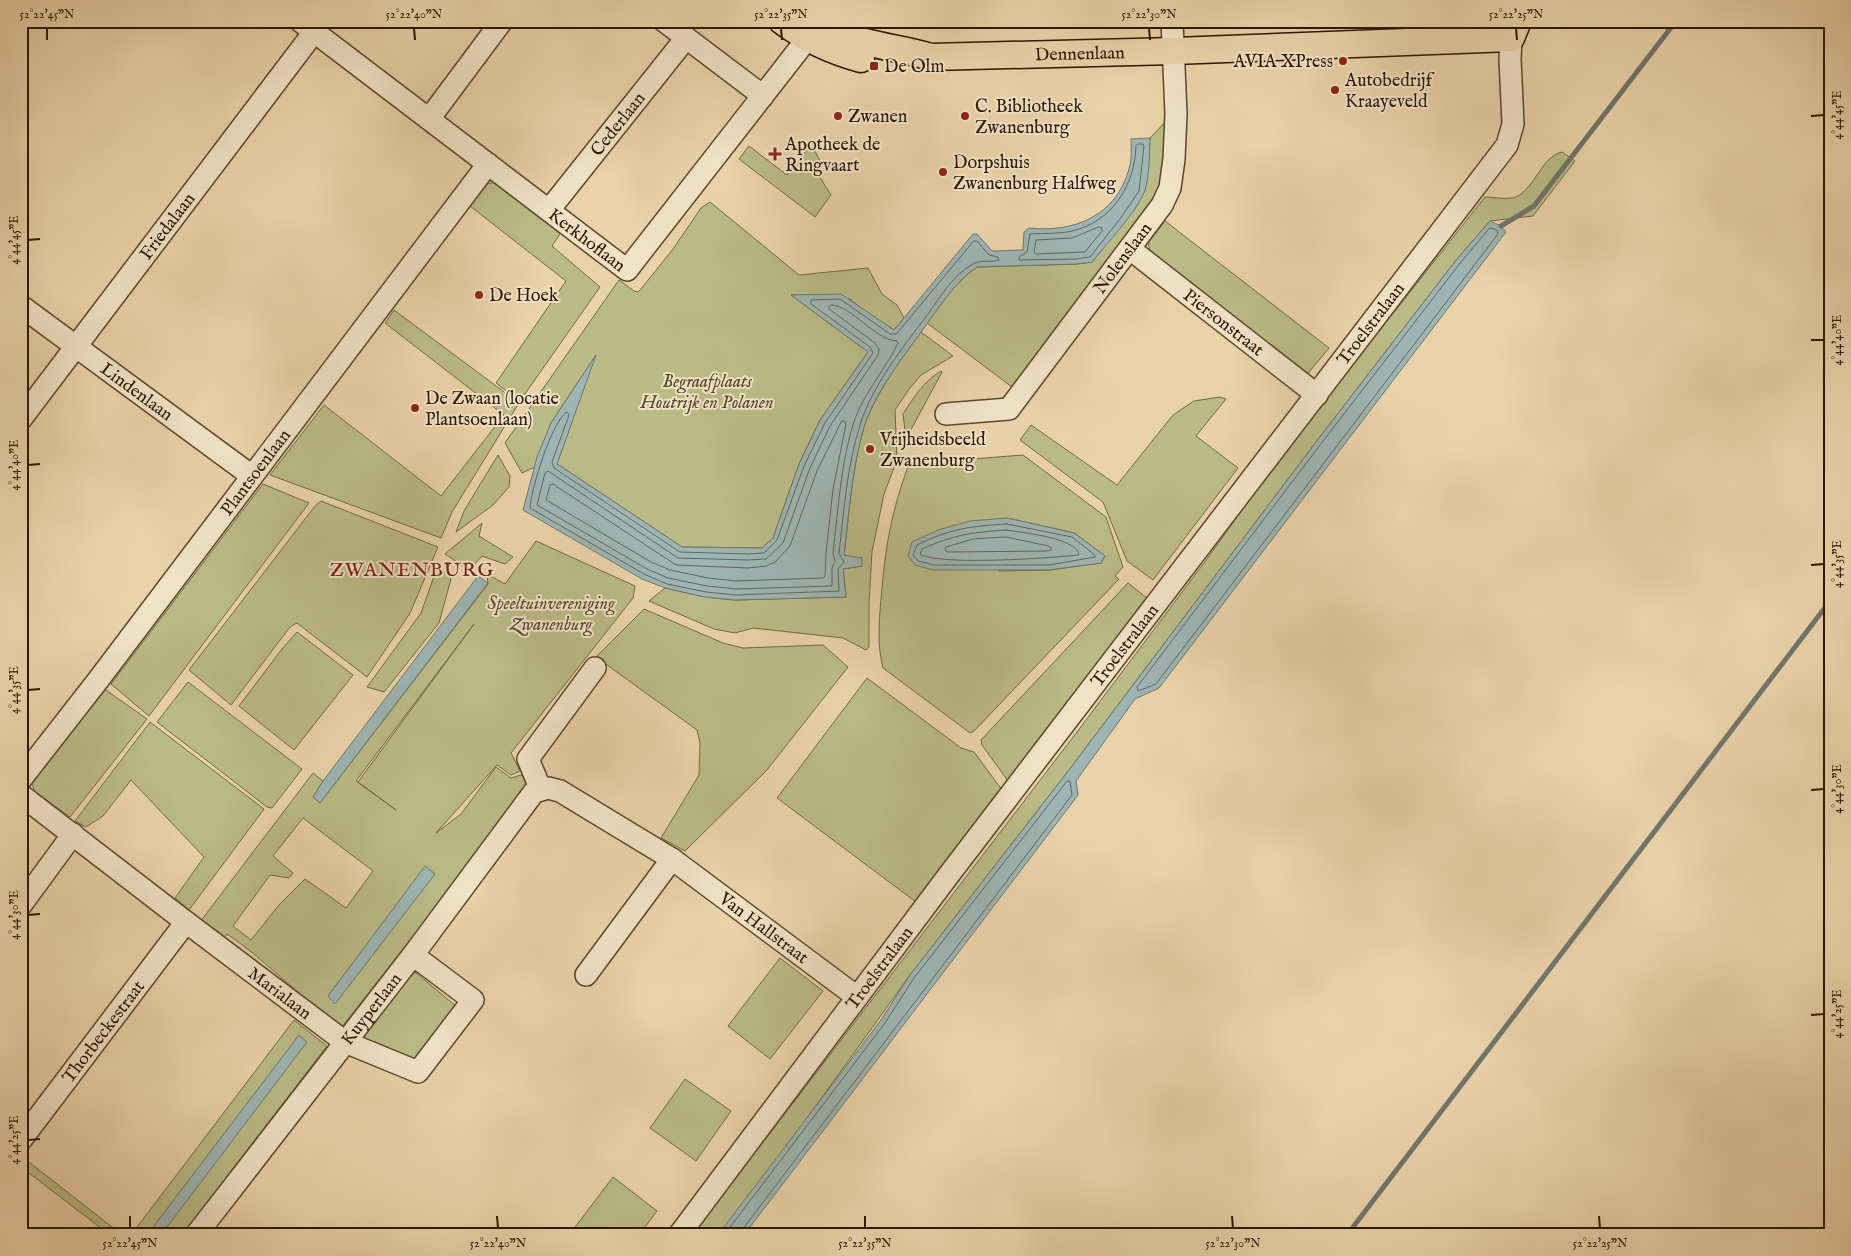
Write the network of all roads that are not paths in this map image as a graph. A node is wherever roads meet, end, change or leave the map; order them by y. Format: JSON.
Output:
{"nodes":[{"id":1,"x":502,"y":21,"type":"edge"},
{"id":2,"x":664,"y":21,"type":"edge"},
{"id":3,"x":782,"y":21,"type":"edge"},
{"id":4,"x":1172,"y":21,"type":"edge"},
{"id":5,"x":307,"y":26,"type":"edge"},
{"id":6,"x":812,"y":27,"type":"edge"},
{"id":7,"x":1514,"y":29,"type":"edge"},
{"id":8,"x":686,"y":38,"type":"junction"},
{"id":9,"x":1174,"y":51,"type":"junction"},
{"id":10,"x":763,"y":96,"type":"junction"},
{"id":11,"x":429,"y":119,"type":"junction"},
{"id":12,"x":488,"y":164,"type":"junction"},
{"id":13,"x":549,"y":210,"type":"junction"},
{"id":14,"x":1130,"y":248,"type":"junction"},
{"id":15,"x":21,"y":306,"type":"edge"},
{"id":16,"x":76,"y":347,"type":"junction"},
{"id":17,"x":1317,"y":395,"type":"junction"},
{"id":18,"x":946,"y":414,"type":"dead end"},
{"id":19,"x":21,"y":419,"type":"edge"},
{"id":20,"x":252,"y":476,"type":"junction"},
{"id":21,"x":595,"y":668,"type":"dead end"},
{"id":22,"x":21,"y":779,"type":"edge"},
{"id":23,"x":544,"y":789,"type":"junction"},
{"id":24,"x":21,"y":795,"type":"edge"},
{"id":25,"x":73,"y":834,"type":"junction"},
{"id":26,"x":672,"y":859,"type":"junction"},
{"id":27,"x":21,"y":905,"type":"edge"},
{"id":28,"x":186,"y":922,"type":"junction"},
{"id":29,"x":413,"y":955,"type":"junction"},
{"id":30,"x":586,"y":975,"type":"dead end"},
{"id":31,"x":857,"y":997,"type":"junction"},
{"id":32,"x":345,"y":1042,"type":"junction"},
{"id":33,"x":21,"y":1140,"type":"edge"},
{"id":34,"x":196,"y":1235,"type":"edge"},
{"id":35,"x":679,"y":1235,"type":"edge"}],
"edges":[{"from":1,"to":11,"type":"street"},
{"from":2,"to":8,"type":"street"},
{"from":3,"to":6,"type":"main road","name":"Dennenlaan"},
{"from":4,"to":9,"type":"street","name":"Nolenslaan"},
{"from":5,"to":11,"type":"street","name":"Kerkhoflaan"},
{"from":5,"to":16,"type":"street","name":"Friedalaan"},
{"from":6,"to":9,"type":"main road","name":"Dennenlaan"},
{"from":6,"to":10,"type":"street","name":"Kerkhoflaan"},
{"from":7,"to":9,"type":"main road","name":"Dennenlaan"},
{"from":7,"to":17,"type":"street","name":"Troelstralaan"},
{"from":8,"to":10,"type":"street"},
{"from":8,"to":13,"type":"street","name":"Cederlaan"},
{"from":9,"to":14,"type":"street","name":"Nolenslaan"},
{"from":10,"to":13,"type":"street","name":"Kerkhoflaan"},
{"from":11,"to":12,"type":"street","name":"Kerkhoflaan"},
{"from":12,"to":13,"type":"street","name":"Kerkhoflaan"},
{"from":12,"to":20,"type":"street","name":"Plantsoenlaan"},
{"from":14,"to":17,"type":"street","name":"Piersonstraat"},
{"from":14,"to":18,"type":"street","name":"Nolenslaan"},
{"from":15,"to":16,"type":"street","name":"Lindenlaan"},
{"from":16,"to":19,"type":"street","name":"Friedalaan"},
{"from":16,"to":20,"type":"street","name":"Lindenlaan"},
{"from":17,"to":31,"type":"street","name":"Troelstralaan"},
{"from":20,"to":22,"type":"street","name":"Plantsoenlaan"},
{"from":21,"to":23,"type":"street"},
{"from":23,"to":26,"type":"street","name":"Van Hallstraat"},
{"from":23,"to":29,"type":"street","name":"Kuyperlaan"},
{"from":24,"to":25,"type":"street","name":"Marialaan"},
{"from":25,"to":27,"type":"street"},
{"from":25,"to":28,"type":"street","name":"Marialaan"},
{"from":26,"to":30,"type":"street"},
{"from":26,"to":31,"type":"street","name":"Van Hallstraat"},
{"from":28,"to":32,"type":"street","name":"Marialaan"},
{"from":28,"to":33,"type":"street","name":"Thorbeckestraat"},
{"from":29,"to":32,"type":"street","name":"Kuyperlaan"},
{"from":29,"to":32,"type":"street","name":"Marialaan"},
{"from":31,"to":35,"type":"street","name":"Troelstralaan"},
{"from":32,"to":34,"type":"street","name":"Kuyperlaan"}]}
